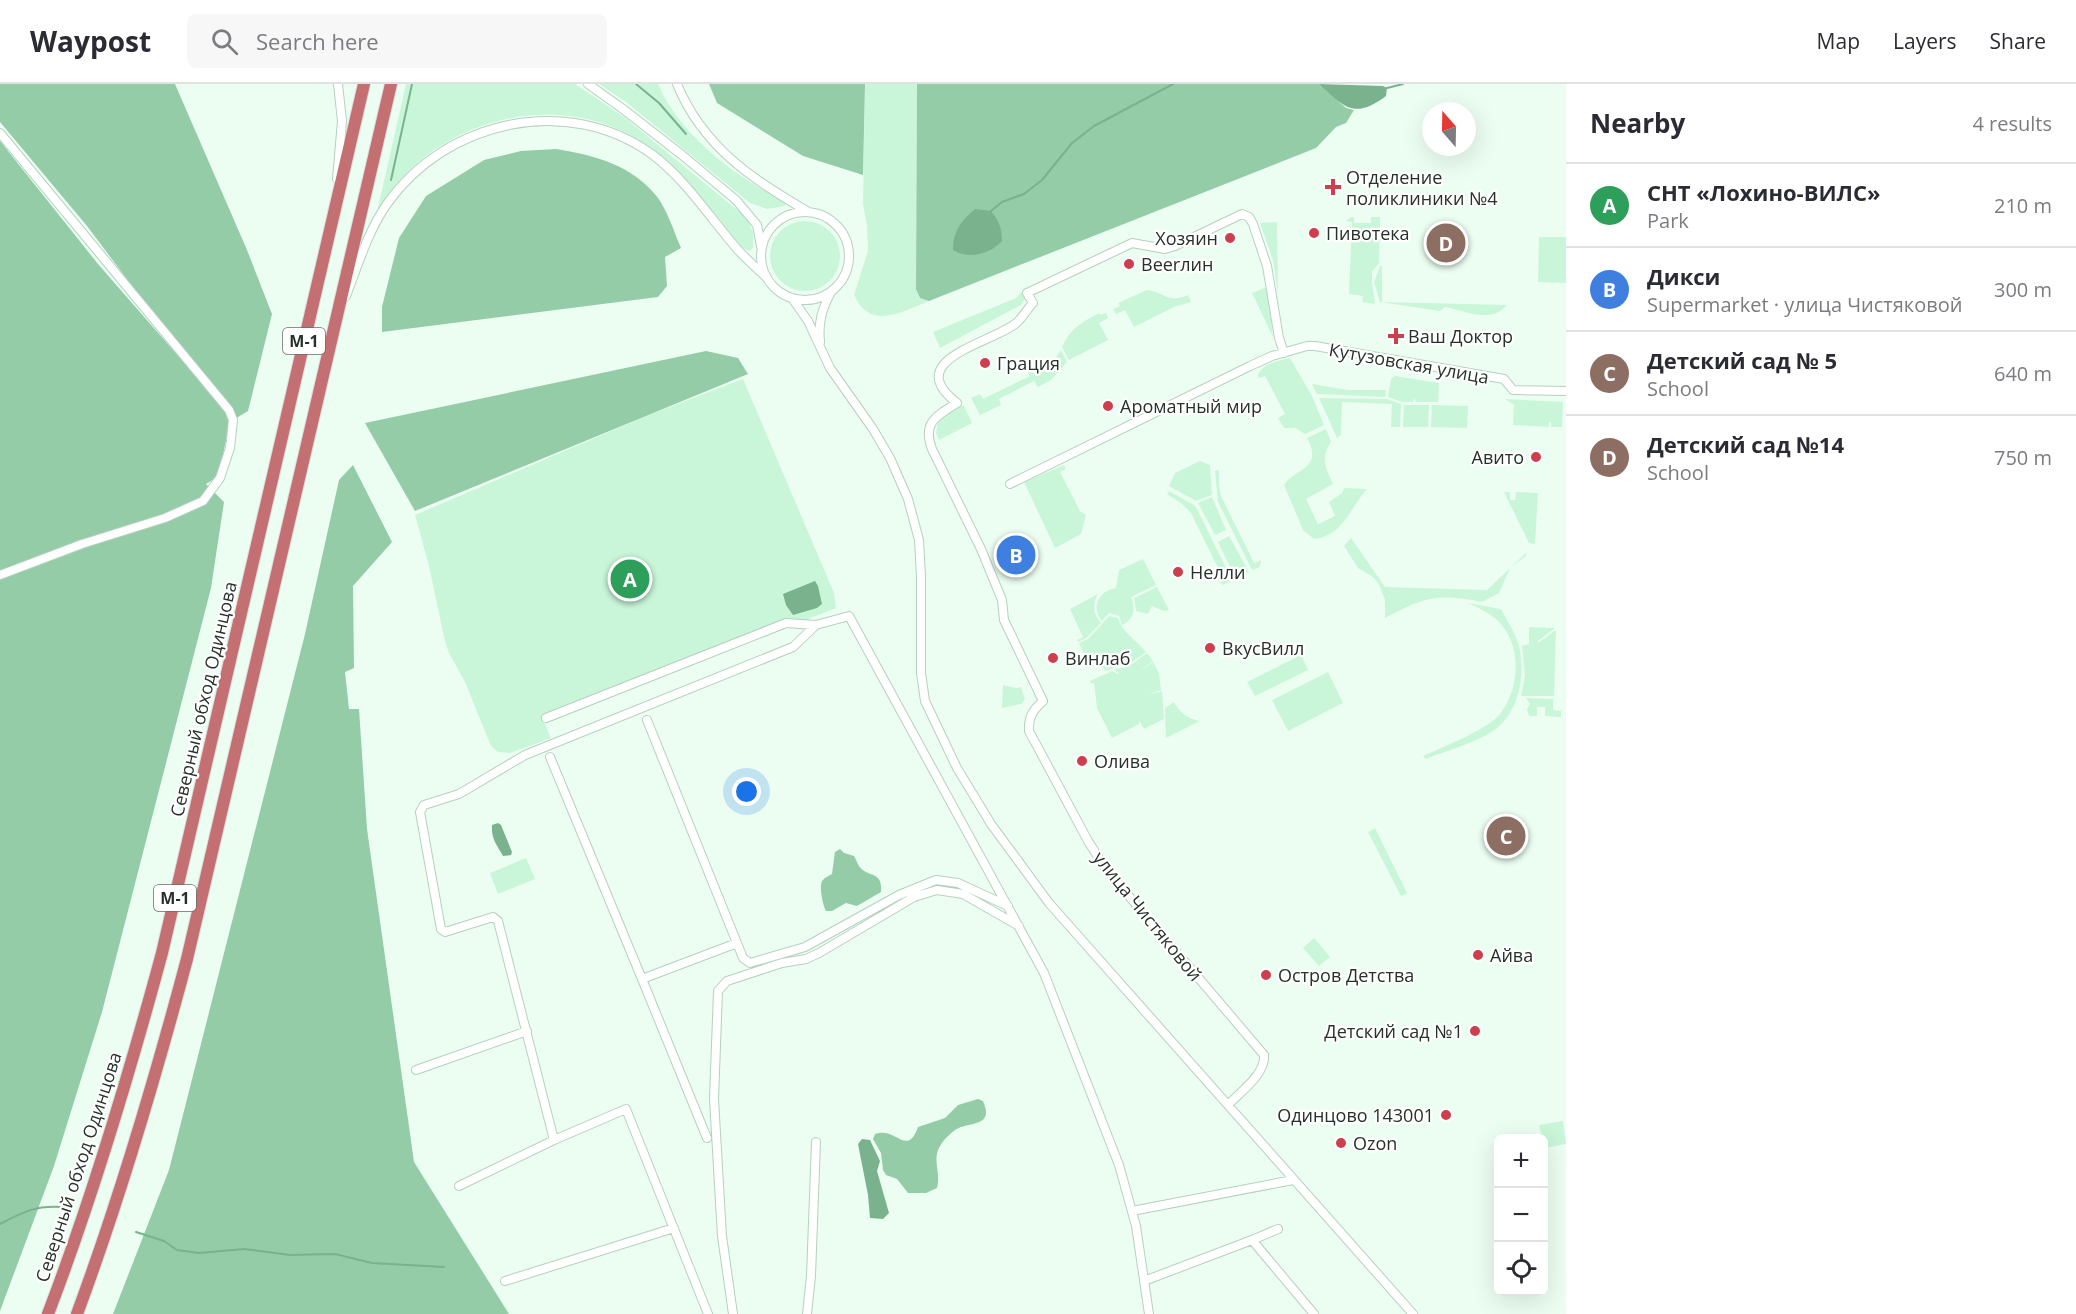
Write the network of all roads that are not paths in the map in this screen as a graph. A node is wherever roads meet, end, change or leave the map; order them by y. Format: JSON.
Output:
{"nodes":[{"id":1,"x":338,"y":84,"type":"edge"},
{"id":2,"x":364,"y":84,"type":"edge"},
{"id":3,"x":391,"y":84,"type":"edge"},
{"id":4,"x":588,"y":84,"type":"edge"},
{"id":5,"x":677,"y":84,"type":"edge"},
{"id":6,"x":0,"y":133,"type":"edge"},
{"id":7,"x":335,"y":208,"type":"junction"},
{"id":8,"x":807,"y":212,"type":"junction"},
{"id":9,"x":762,"y":250,"type":"junction"},
{"id":10,"x":768,"y":278,"type":"junction"},
{"id":11,"x":831,"y":292,"type":"junction"},
{"id":12,"x":792,"y":298,"type":"junction"},
{"id":13,"x":334,"y":327,"type":"junction"},
{"id":14,"x":821,"y":349,"type":"junction"},
{"id":15,"x":1284,"y":353,"type":"junction"},
{"id":16,"x":1566,"y":391,"type":"edge"},
{"id":17,"x":1010,"y":484,"type":"dead end"},
{"id":18,"x":0,"y":575,"type":"edge"},
{"id":19,"x":816,"y":625,"type":"junction"},
{"id":20,"x":546,"y":718,"type":"dead end"},
{"id":21,"x":647,"y":720,"type":"dead end"},
{"id":22,"x":550,"y":757,"type":"dead end"},
{"id":23,"x":1008,"y":907,"type":"junction"},
{"id":24,"x":1019,"y":926,"type":"junction"},
{"id":25,"x":737,"y":943,"type":"junction"},
{"id":26,"x":642,"y":979,"type":"junction"},
{"id":27,"x":527,"y":1031,"type":"junction"},
{"id":28,"x":416,"y":1070,"type":"dead end"},
{"id":29,"x":1228,"y":1105,"type":"junction"},
{"id":30,"x":707,"y":1138,"type":"dead end"},
{"id":31,"x":554,"y":1140,"type":"junction"},
{"id":32,"x":816,"y":1142,"type":"dead end"},
{"id":33,"x":1293,"y":1180,"type":"junction"},
{"id":34,"x":459,"y":1186,"type":"dead end"},
{"id":35,"x":1132,"y":1211,"type":"junction"},
{"id":36,"x":674,"y":1228,"type":"junction"},
{"id":37,"x":1278,"y":1229,"type":"dead end"},
{"id":38,"x":1252,"y":1240,"type":"junction"},
{"id":39,"x":505,"y":1281,"type":"dead end"},
{"id":40,"x":1144,"y":1281,"type":"junction"},
{"id":41,"x":48,"y":1314,"type":"edge"},
{"id":42,"x":77,"y":1314,"type":"edge"},
{"id":43,"x":708,"y":1314,"type":"edge"},
{"id":44,"x":733,"y":1314,"type":"edge"},
{"id":45,"x":807,"y":1314,"type":"edge"},
{"id":46,"x":1149,"y":1314,"type":"edge"},
{"id":47,"x":1314,"y":1314,"type":"edge"},
{"id":48,"x":1413,"y":1314,"type":"edge"}],
"edges":[{"from":1,"to":7,"type":"street"},
{"from":2,"to":7,"type":"highway","name":"Северный обход Одинцова","number":"М-1"},
{"from":3,"to":13,"type":"highway","number":"М-1"},
{"from":4,"to":9,"type":"street"},
{"from":5,"to":8,"type":"street"},
{"from":6,"to":18,"type":"street"},
{"from":7,"to":41,"type":"highway","name":"Северный обход Одинцова","number":"М-1"},
{"from":8,"to":9,"type":"street"},
{"from":8,"to":11,"type":"street"},
{"from":9,"to":10,"type":"street"},
{"from":10,"to":12,"type":"street"},
{"from":10,"to":13,"type":"street"},
{"from":11,"to":12,"type":"street"},
{"from":11,"to":14,"type":"street"},
{"from":12,"to":14,"type":"street"},
{"from":13,"to":42,"type":"highway","number":"М-1"},
{"from":14,"to":29,"type":"street"},
{"from":15,"to":16,"type":"street","name":"Кутузовская улица"},
{"from":15,"to":17,"type":"street","name":"Кутузовская улица"},
{"from":15,"to":29,"type":"street","name":"улица Чистяковой"},
{"from":19,"to":20,"type":"street"},
{"from":19,"to":23,"type":"street"},
{"from":19,"to":27,"type":"street"},
{"from":21,"to":25,"type":"street"},
{"from":22,"to":26,"type":"street"},
{"from":23,"to":24,"type":"street"},
{"from":23,"to":25,"type":"street"},
{"from":24,"to":35,"type":"street"},
{"from":24,"to":44,"type":"street"},
{"from":25,"to":26,"type":"street"},
{"from":26,"to":30,"type":"street"},
{"from":27,"to":28,"type":"street"},
{"from":27,"to":31,"type":"street"},
{"from":29,"to":33,"type":"street"},
{"from":31,"to":34,"type":"street"},
{"from":31,"to":36,"type":"street"},
{"from":32,"to":45,"type":"street"},
{"from":33,"to":35,"type":"street"},
{"from":33,"to":48,"type":"street"},
{"from":35,"to":40,"type":"street"},
{"from":36,"to":39,"type":"street"},
{"from":36,"to":43,"type":"street"},
{"from":37,"to":38,"type":"street"},
{"from":38,"to":40,"type":"street"},
{"from":38,"to":47,"type":"street"},
{"from":40,"to":46,"type":"street"}]}
